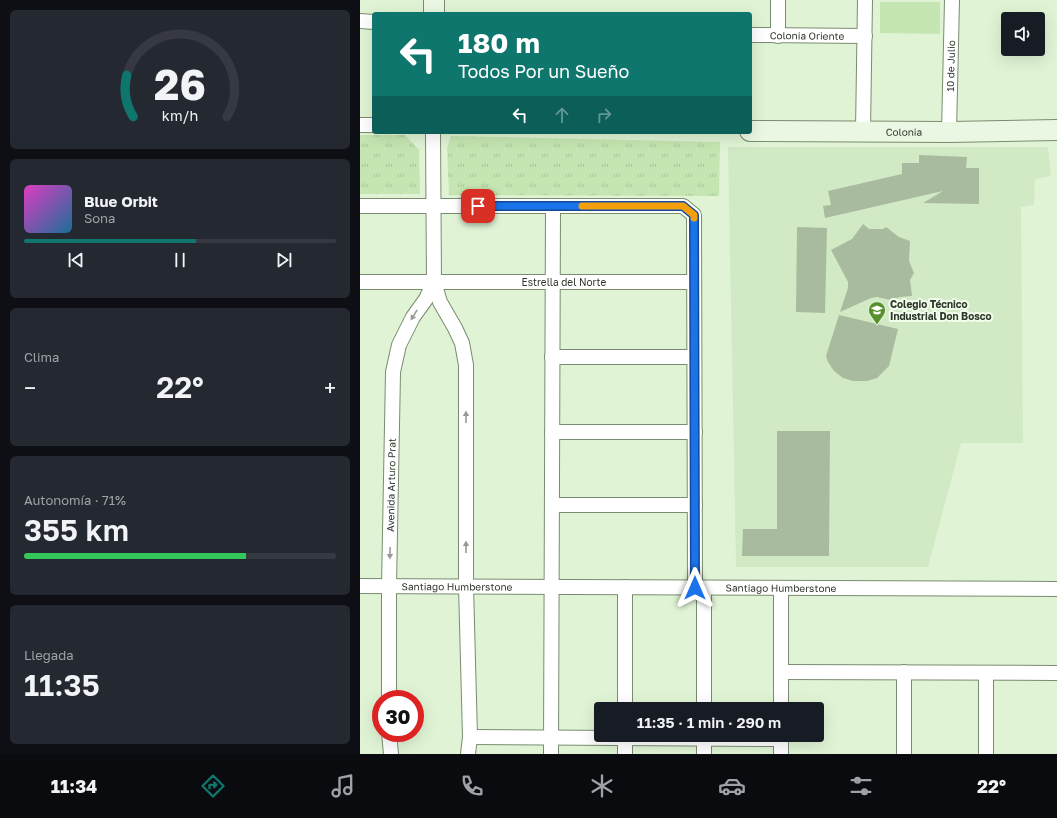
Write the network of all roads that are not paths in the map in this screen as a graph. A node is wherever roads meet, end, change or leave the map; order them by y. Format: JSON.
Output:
{"nodes":[{"id":1,"x":434,"y":0,"type":"edge"},
{"id":2,"x":778,"y":0,"type":"edge"},
{"id":3,"x":865,"y":0,"type":"edge"},
{"id":4,"x":952,"y":0,"type":"edge"},
{"id":5,"x":434,"y":12,"type":"edge"},
{"id":6,"x":360,"y":21,"type":"edge"},
{"id":7,"x":372,"y":22,"type":"edge"},
{"id":8,"x":752,"y":35,"type":"edge"},
{"id":9,"x":778,"y":36,"type":"junction"},
{"id":10,"x":865,"y":36,"type":"junction"},
{"id":11,"x":360,"y":125,"type":"edge"},
{"id":12,"x":372,"y":125,"type":"edge"},
{"id":13,"x":752,"y":130,"type":"edge"},
{"id":14,"x":1057,"y":130,"type":"edge"},
{"id":15,"x":863,"y":131,"type":"junction"},
{"id":16,"x":949,"y":132,"type":"junction"},
{"id":17,"x":433,"y":134,"type":"edge"},
{"id":18,"x":360,"y":206,"type":"edge"},
{"id":19,"x":433,"y":206,"type":"junction"},
{"id":20,"x":553,"y":206,"type":"junction"},
{"id":21,"x":360,"y":282,"type":"edge"},
{"id":22,"x":434,"y":282,"type":"junction"},
{"id":23,"x":553,"y":282,"type":"junction"},
{"id":24,"x":694,"y":282,"type":"junction"},
{"id":25,"x":552,"y":357,"type":"junction"},
{"id":26,"x":694,"y":357,"type":"junction"},
{"id":27,"x":552,"y":432,"type":"junction"},
{"id":28,"x":694,"y":432,"type":"junction"},
{"id":29,"x":552,"y":505,"type":"junction"},
{"id":30,"x":695,"y":505,"type":"junction"},
{"id":31,"x":360,"y":586,"type":"edge"},
{"id":32,"x":389,"y":586,"type":"junction"},
{"id":33,"x":466,"y":586,"type":"junction"},
{"id":34,"x":551,"y":587,"type":"junction"},
{"id":35,"x":625,"y":588,"type":"junction"},
{"id":36,"x":700,"y":588,"type":"junction"},
{"id":37,"x":781,"y":588,"type":"junction"},
{"id":38,"x":1057,"y":589,"type":"edge"},
{"id":39,"x":781,"y":672,"type":"junction"},
{"id":40,"x":904,"y":672,"type":"junction"},
{"id":41,"x":986,"y":673,"type":"junction"},
{"id":42,"x":1057,"y":673,"type":"edge"},
{"id":43,"x":389,"y":690,"type":"edge"},
{"id":44,"x":625,"y":702,"type":"edge"},
{"id":45,"x":704,"y":702,"type":"edge"},
{"id":46,"x":781,"y":702,"type":"edge"},
{"id":47,"x":470,"y":737,"type":"junction"},
{"id":48,"x":594,"y":737,"type":"edge"},
{"id":49,"x":551,"y":738,"type":"junction"},
{"id":50,"x":390,"y":742,"type":"edge"},
{"id":51,"x":625,"y":742,"type":"edge"},
{"id":52,"x":704,"y":742,"type":"edge"},
{"id":53,"x":781,"y":742,"type":"edge"},
{"id":54,"x":391,"y":754,"type":"edge"},
{"id":55,"x":468,"y":754,"type":"edge"},
{"id":56,"x":551,"y":754,"type":"edge"},
{"id":57,"x":625,"y":754,"type":"edge"},
{"id":58,"x":704,"y":754,"type":"edge"},
{"id":59,"x":781,"y":754,"type":"edge"},
{"id":60,"x":904,"y":754,"type":"edge"},
{"id":61,"x":986,"y":754,"type":"edge"}],
"edges":[{"from":1,"to":5,"type":"street"},
{"from":2,"to":9,"type":"street"},
{"from":3,"to":10,"type":"street"},
{"from":4,"to":16,"type":"street","name":"10 de Julio"},
{"from":6,"to":7,"type":"street"},
{"from":8,"to":9,"type":"street","name":"Colonia Oriente"},
{"from":9,"to":10,"type":"street","name":"Colonia Oriente"},
{"from":10,"to":15,"type":"street"},
{"from":11,"to":12,"type":"street"},
{"from":13,"to":15,"type":"street","name":"Colonia"},
{"from":14,"to":16,"type":"street","name":"Colonia"},
{"from":15,"to":16,"type":"street","name":"Colonia"},
{"from":17,"to":19,"type":"street","name":"Avenida Arturo Prat"},
{"from":18,"to":19,"type":"street"},
{"from":19,"to":20,"type":"street"},
{"from":19,"to":22,"type":"street","name":"Avenida Arturo Prat"},
{"from":20,"to":23,"type":"street"},
{"from":20,"to":24,"type":"street"},
{"from":21,"to":22,"type":"street","name":"Estrella del Norte"},
{"from":22,"to":23,"type":"street","name":"Estrella del Norte"},
{"from":22,"to":32,"type":"street","name":"Avenida Arturo Prat","one_way":true},
{"from":33,"to":22,"type":"street","name":"Avenida Arturo Prat","one_way":true},
{"from":23,"to":24,"type":"street","name":"Estrella del Norte"},
{"from":23,"to":25,"type":"street"},
{"from":24,"to":26,"type":"street"},
{"from":25,"to":26,"type":"street"},
{"from":25,"to":27,"type":"street"},
{"from":26,"to":28,"type":"street"},
{"from":27,"to":28,"type":"street"},
{"from":27,"to":29,"type":"street"},
{"from":28,"to":30,"type":"street"},
{"from":29,"to":30,"type":"street"},
{"from":29,"to":34,"type":"street"},
{"from":30,"to":36,"type":"street"},
{"from":31,"to":32,"type":"street","name":"Santiago Humberstone"},
{"from":32,"to":33,"type":"street","name":"Santiago Humberstone"},
{"from":32,"to":43,"type":"street","name":"Avenida Arturo Prat"},
{"from":33,"to":34,"type":"street","name":"Santiago Humberstone"},
{"from":33,"to":47,"type":"street","name":"Avenida Arturo Prat"},
{"from":34,"to":35,"type":"street","name":"Santiago Humberstone"},
{"from":34,"to":49,"type":"street"},
{"from":35,"to":36,"type":"street","name":"Santiago Humberstone"},
{"from":35,"to":44,"type":"street"},
{"from":36,"to":37,"type":"street","name":"Santiago Humberstone"},
{"from":36,"to":45,"type":"street"},
{"from":37,"to":38,"type":"street","name":"Santiago Humberstone"},
{"from":37,"to":39,"type":"street"},
{"from":39,"to":40,"type":"street"},
{"from":39,"to":46,"type":"street"},
{"from":40,"to":41,"type":"street"},
{"from":40,"to":60,"type":"street"},
{"from":41,"to":42,"type":"street"},
{"from":41,"to":61,"type":"street"},
{"from":47,"to":49,"type":"street"},
{"from":47,"to":55,"type":"street","name":"Avenida Arturo Prat"},
{"from":48,"to":49,"type":"street"},
{"from":49,"to":56,"type":"street"},
{"from":50,"to":54,"type":"street"},
{"from":51,"to":57,"type":"street"},
{"from":52,"to":58,"type":"street"},
{"from":53,"to":59,"type":"street"}]}
